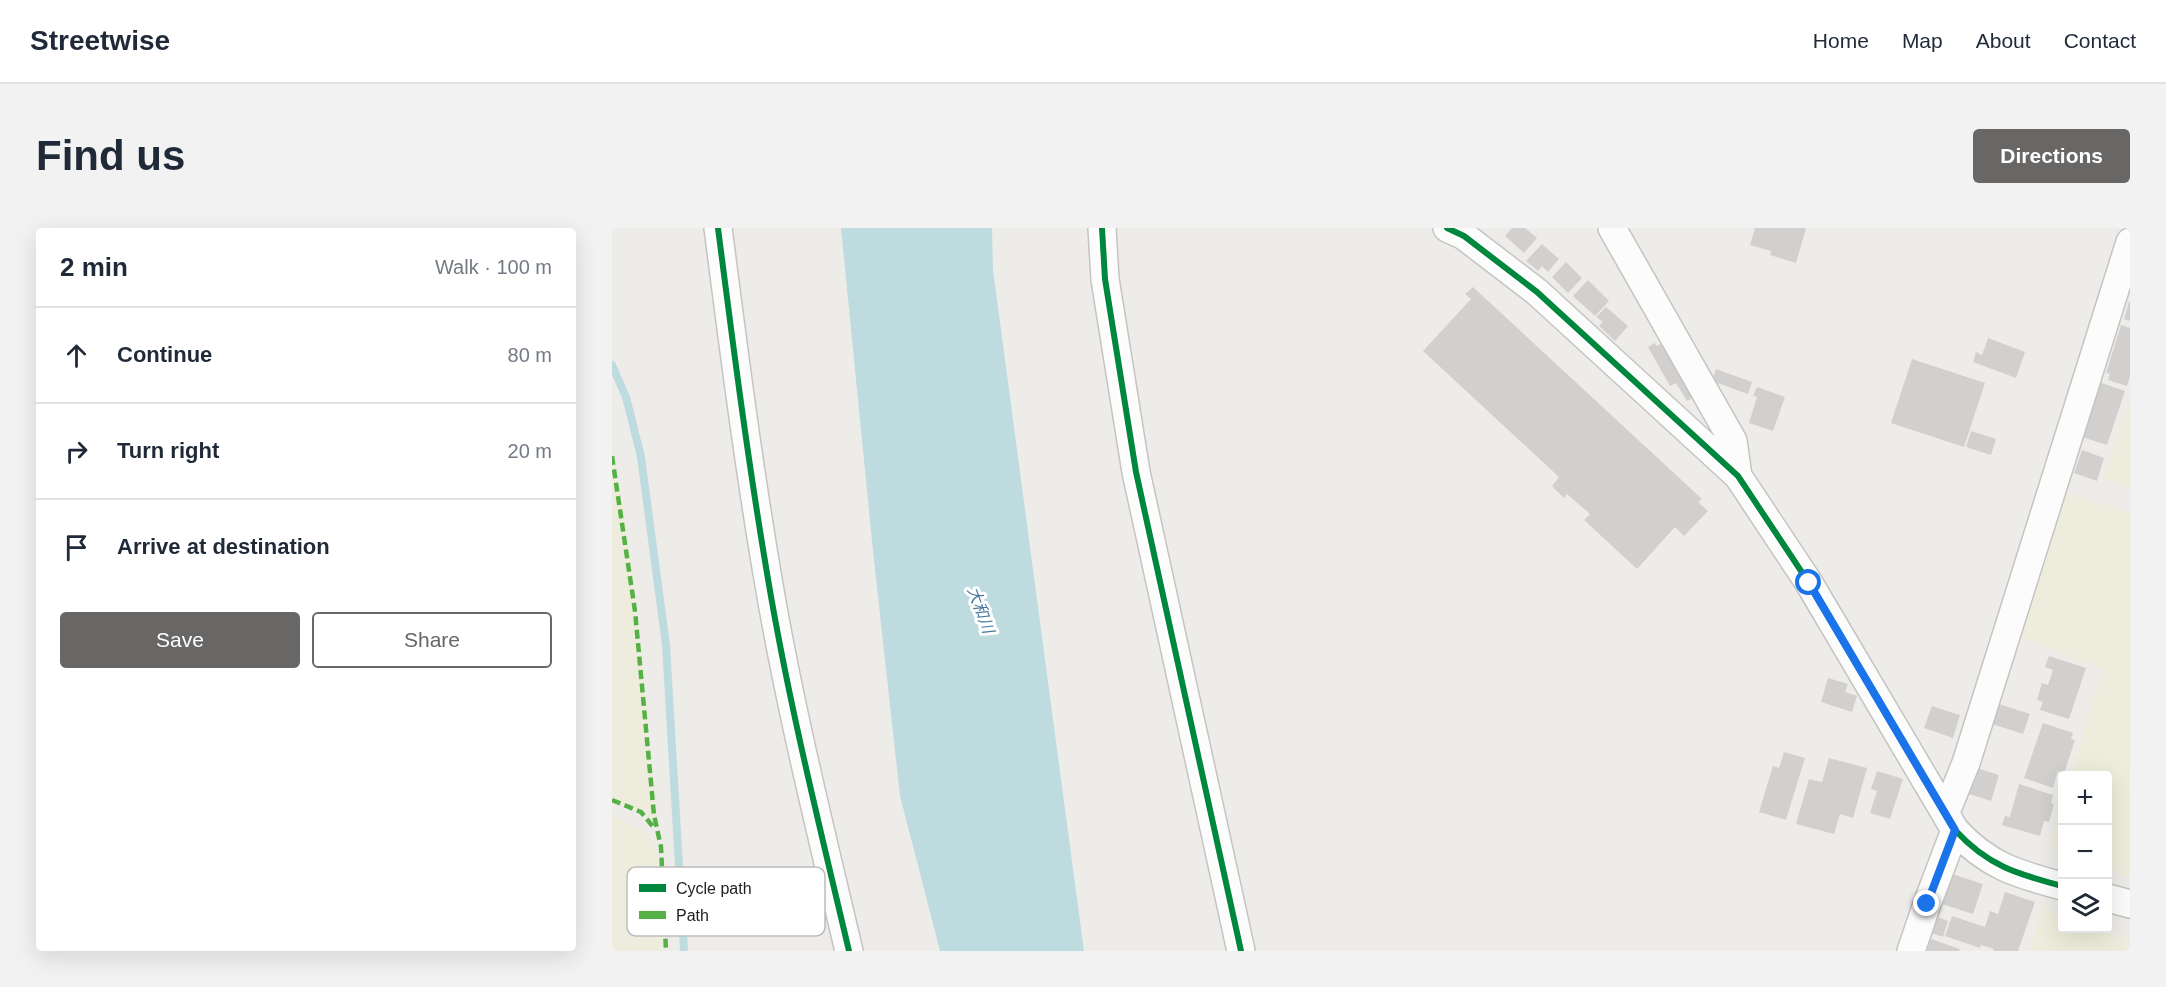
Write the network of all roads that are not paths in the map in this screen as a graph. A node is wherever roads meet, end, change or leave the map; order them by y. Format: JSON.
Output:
{"nodes":[{"id":1,"x":718,"y":228,"type":"edge"},
{"id":2,"x":1102,"y":228,"type":"edge"},
{"id":3,"x":1447,"y":228,"type":"edge"},
{"id":4,"x":1612,"y":228,"type":"edge"},
{"id":5,"x":2130,"y":242,"type":"edge"},
{"id":6,"x":1738,"y":476,"type":"junction"},
{"id":7,"x":1951,"y":821,"type":"junction"},
{"id":8,"x":2058,"y":885,"type":"edge"},
{"id":9,"x":2112,"y":899,"type":"edge"},
{"id":10,"x":2130,"y":904,"type":"edge"},
{"id":11,"x":849,"y":951,"type":"edge"},
{"id":12,"x":1241,"y":951,"type":"edge"},
{"id":13,"x":1911,"y":951,"type":"edge"}],
"edges":[{"from":1,"to":11,"type":"street"},
{"from":2,"to":12,"type":"street"},
{"from":3,"to":6,"type":"street"},
{"from":4,"to":6,"type":"street"},
{"from":5,"to":7,"type":"street"},
{"from":6,"to":7,"type":"street"},
{"from":7,"to":8,"type":"street"},
{"from":7,"to":13,"type":"street"},
{"from":9,"to":10,"type":"street"}]}
